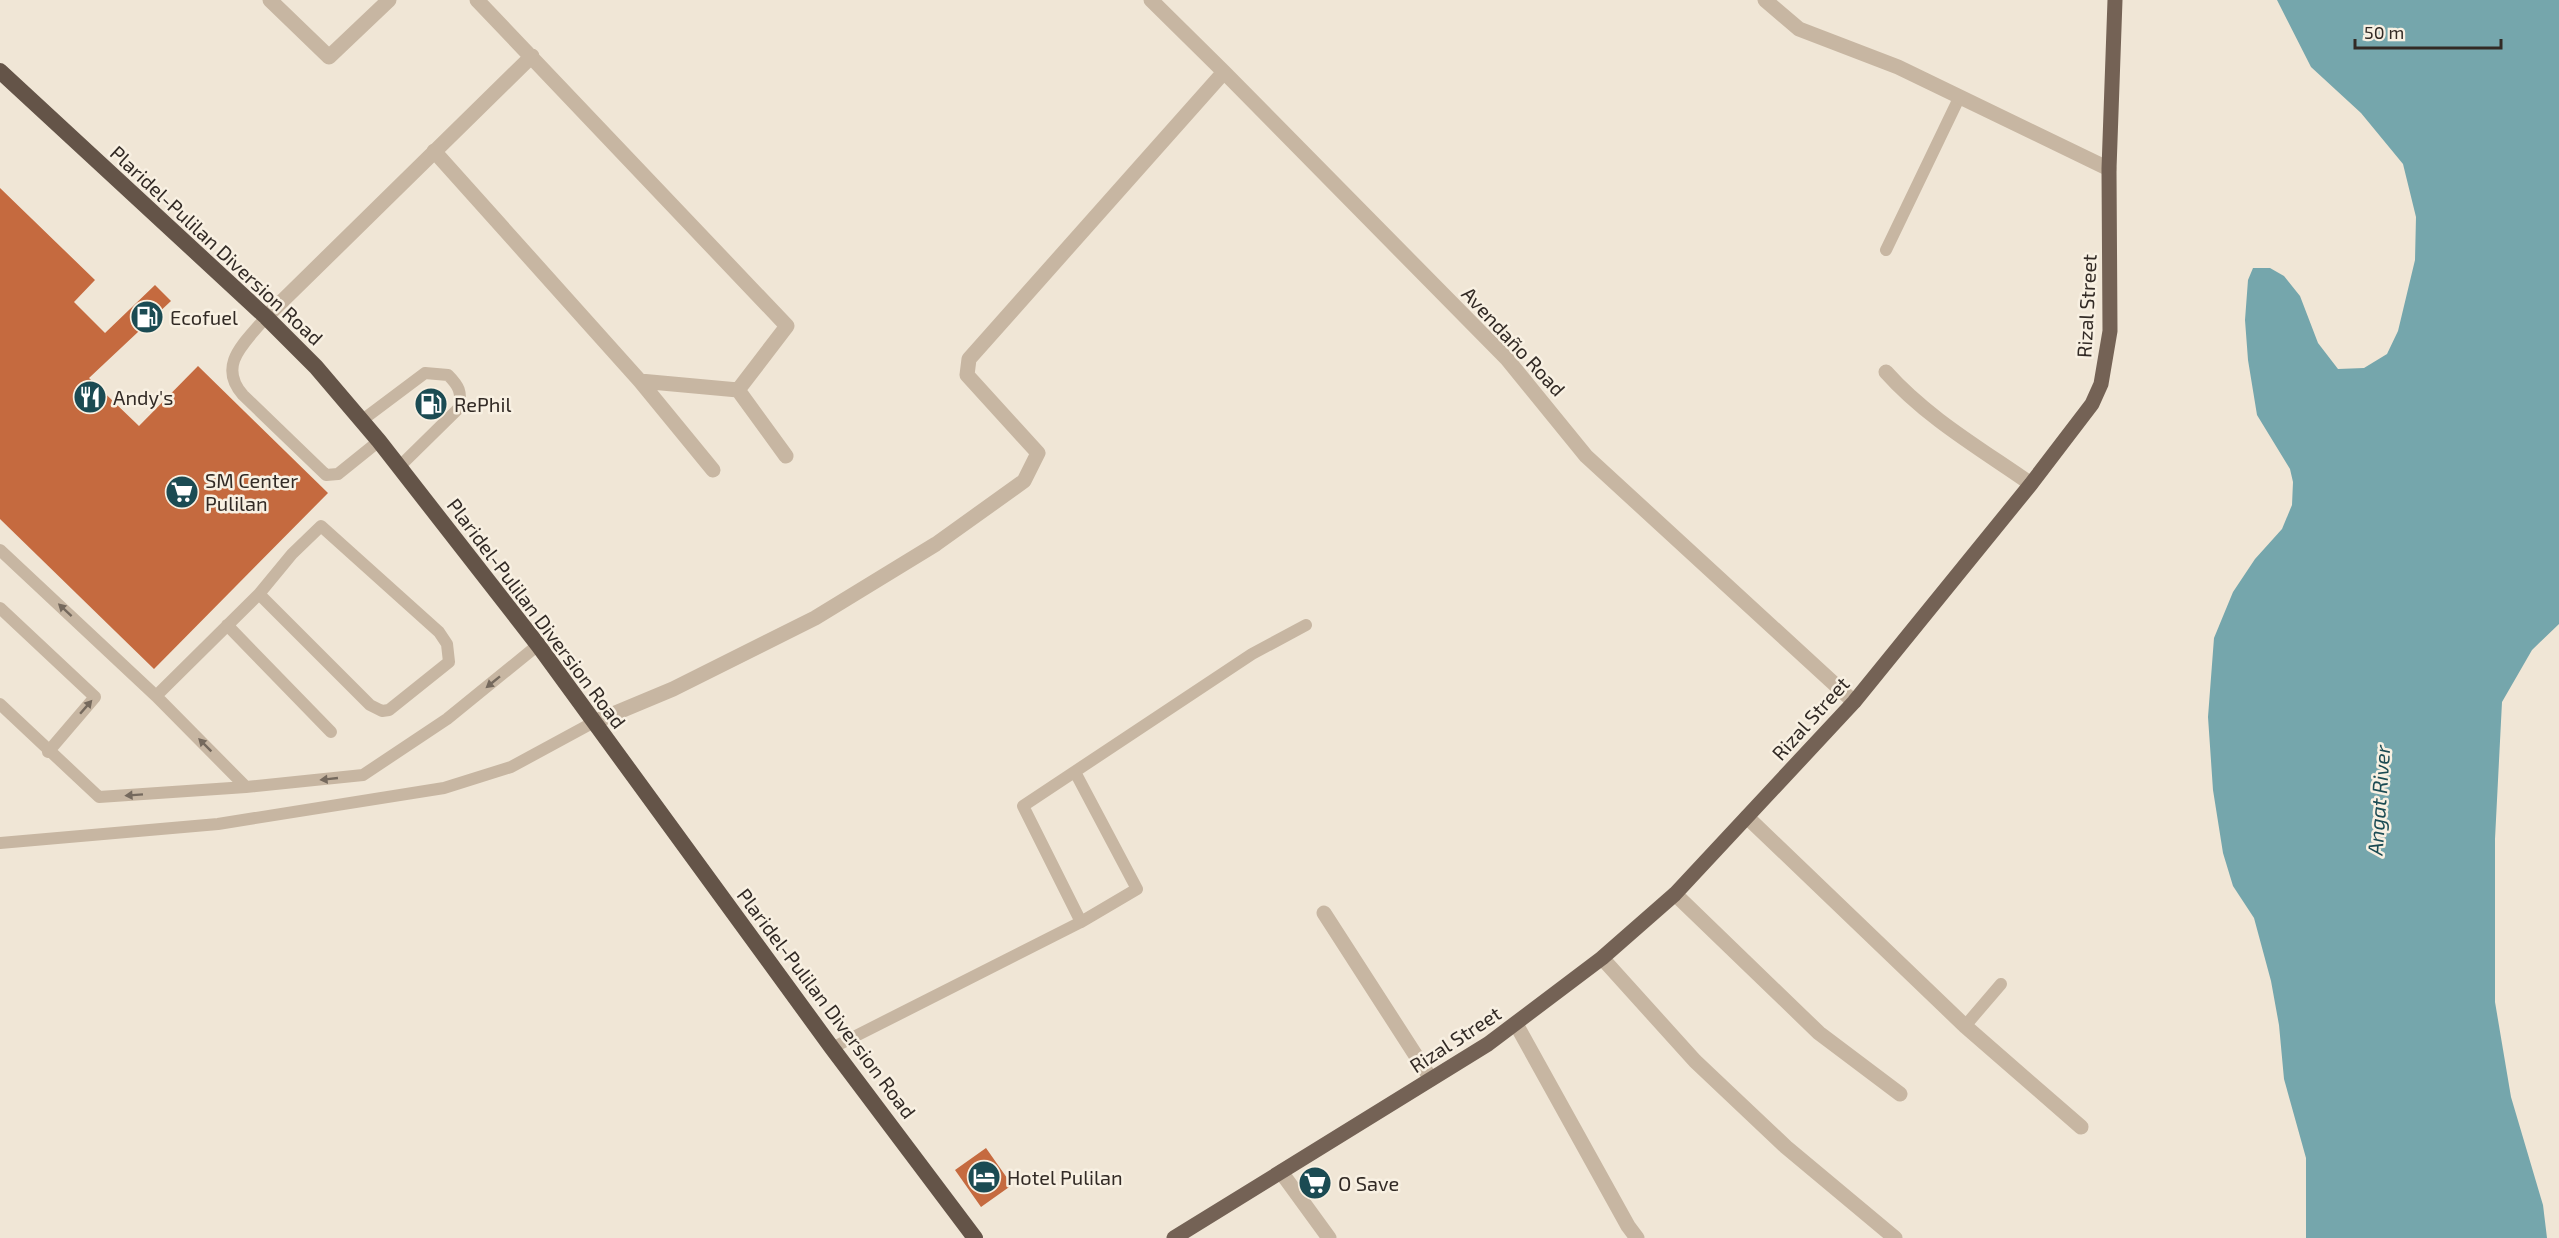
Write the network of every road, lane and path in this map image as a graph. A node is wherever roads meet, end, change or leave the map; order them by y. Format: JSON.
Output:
{"nodes":[{"id":1,"x":270,"y":0,"type":"edge"},
{"id":2,"x":389,"y":0,"type":"edge"},
{"id":3,"x":477,"y":0,"type":"edge"},
{"id":4,"x":1151,"y":0,"type":"edge"},
{"id":5,"x":1765,"y":0,"type":"edge"},
{"id":6,"x":2115,"y":0,"type":"edge"},
{"id":7,"x":532,"y":56,"type":"junction"},
{"id":8,"x":0,"y":70,"type":"edge"},
{"id":9,"x":1224,"y":72,"type":"junction"},
{"id":10,"x":1960,"y":96,"type":"junction"},
{"id":11,"x":434,"y":151,"type":"junction"},
{"id":12,"x":2109,"y":169,"type":"junction"},
{"id":13,"x":1886,"y":250,"type":"dead end"},
{"id":14,"x":266,"y":317,"type":"junction"},
{"id":15,"x":1886,"y":372,"type":"dead end"},
{"id":16,"x":640,"y":381,"type":"junction"},
{"id":17,"x":738,"y":390,"type":"junction"},
{"id":18,"x":362,"y":421,"type":"junction"},
{"id":19,"x":379,"y":441,"type":"junction"},
{"id":20,"x":786,"y":456,"type":"dead end"},
{"id":21,"x":399,"y":467,"type":"junction"},
{"id":22,"x":713,"y":470,"type":"dead end"},
{"id":23,"x":2031,"y":484,"type":"junction"},
{"id":24,"x":0,"y":550,"type":"edge"},
{"id":25,"x":259,"y":594,"type":"junction"},
{"id":26,"x":0,"y":608,"type":"edge"},
{"id":27,"x":227,"y":625,"type":"junction"},
{"id":28,"x":1306,"y":625,"type":"dead end"},
{"id":29,"x":538,"y":645,"type":"junction"},
{"id":30,"x":156,"y":696,"type":"junction"},
{"id":31,"x":1854,"y":702,"type":"junction"},
{"id":32,"x":0,"y":704,"type":"edge"},
{"id":33,"x":594,"y":722,"type":"junction"},
{"id":34,"x":331,"y":732,"type":"dead end"},
{"id":35,"x":48,"y":752,"type":"junction"},
{"id":36,"x":1075,"y":772,"type":"junction"},
{"id":37,"x":246,"y":787,"type":"junction"},
{"id":38,"x":1747,"y":817,"type":"junction"},
{"id":39,"x":0,"y":843,"type":"edge"},
{"id":40,"x":1675,"y":894,"type":"junction"},
{"id":41,"x":1324,"y":913,"type":"dead end"},
{"id":42,"x":1081,"y":922,"type":"junction"},
{"id":43,"x":1602,"y":958,"type":"junction"},
{"id":44,"x":2001,"y":984,"type":"dead end"},
{"id":45,"x":1516,"y":1024,"type":"junction"},
{"id":46,"x":1965,"y":1026,"type":"junction"},
{"id":47,"x":832,"y":1048,"type":"junction"},
{"id":48,"x":1431,"y":1079,"type":"junction"},
{"id":49,"x":1900,"y":1094,"type":"dead end"},
{"id":50,"x":2081,"y":1127,"type":"dead end"},
{"id":51,"x":1281,"y":1172,"type":"junction"},
{"id":52,"x":975,"y":1238,"type":"edge"},
{"id":53,"x":1174,"y":1238,"type":"edge"},
{"id":54,"x":1329,"y":1238,"type":"edge"},
{"id":55,"x":1637,"y":1238,"type":"edge"},
{"id":56,"x":1895,"y":1238,"type":"edge"}],
"edges":[{"from":1,"to":2,"type":"street"},
{"from":3,"to":7,"type":"street"},
{"from":4,"to":9,"type":"street","name":"Avendaño Road"},
{"from":5,"to":10,"type":"street"},
{"from":6,"to":12,"type":"main road","name":"Rizal Street"},
{"from":7,"to":11,"type":"street"},
{"from":7,"to":17,"type":"street"},
{"from":8,"to":14,"type":"highway","name":"Plaridel-Pulilan Diversion Road"},
{"from":9,"to":31,"type":"street","name":"Avendaño Road"},
{"from":9,"to":33,"type":"street"},
{"from":10,"to":12,"type":"street"},
{"from":10,"to":13,"type":"lane"},
{"from":11,"to":14,"type":"street"},
{"from":11,"to":16,"type":"street"},
{"from":12,"to":23,"type":"main road","name":"Rizal Street"},
{"from":14,"to":18,"type":"highway","name":"Plaridel-Pulilan Diversion Road"},
{"from":14,"to":19,"type":"lane"},
{"from":15,"to":23,"type":"street"},
{"from":16,"to":17,"type":"street"},
{"from":16,"to":22,"type":"street"},
{"from":17,"to":20,"type":"street"},
{"from":18,"to":19,"type":"highway","name":"Plaridel-Pulilan Diversion Road"},
{"from":18,"to":21,"type":"lane"},
{"from":19,"to":21,"type":"highway","name":"Plaridel-Pulilan Diversion Road"},
{"from":21,"to":29,"type":"highway","name":"Plaridel-Pulilan Diversion Road"},
{"from":23,"to":31,"type":"main road","name":"Rizal Street"},
{"from":30,"to":24,"type":"lane","one_way":true},
{"from":25,"to":25,"type":"lane"},
{"from":25,"to":27,"type":"lane"},
{"from":35,"to":26,"type":"lane","one_way":true},
{"from":27,"to":30,"type":"lane"},
{"from":27,"to":34,"type":"lane"},
{"from":28,"to":36,"type":"lane"},
{"from":29,"to":33,"type":"highway","name":"Plaridel-Pulilan Diversion Road"},
{"from":29,"to":37,"type":"lane","one_way":true},
{"from":37,"to":30,"type":"lane","one_way":true},
{"from":31,"to":38,"type":"main road","name":"Rizal Street"},
{"from":32,"to":35,"type":"lane"},
{"from":33,"to":39,"type":"lane"},
{"from":33,"to":47,"type":"highway","name":"Plaridel-Pulilan Diversion Road"},
{"from":37,"to":35,"type":"lane","one_way":true},
{"from":36,"to":42,"type":"lane"},
{"from":36,"to":42,"type":"lane"},
{"from":38,"to":40,"type":"main road","name":"Rizal Street"},
{"from":38,"to":46,"type":"street"},
{"from":40,"to":43,"type":"main road","name":"Rizal Street"},
{"from":40,"to":49,"type":"street"},
{"from":41,"to":48,"type":"street"},
{"from":42,"to":47,"type":"lane"},
{"from":43,"to":45,"type":"main road","name":"Rizal Street"},
{"from":43,"to":56,"type":"street"},
{"from":44,"to":46,"type":"lane"},
{"from":45,"to":48,"type":"main road","name":"Rizal Street"},
{"from":45,"to":55,"type":"street"},
{"from":46,"to":50,"type":"street"},
{"from":47,"to":52,"type":"highway","name":"Plaridel-Pulilan Diversion Road"},
{"from":48,"to":51,"type":"main road","name":"Rizal Street"},
{"from":51,"to":53,"type":"main road","name":"Rizal Street"},
{"from":51,"to":54,"type":"street"}]}
